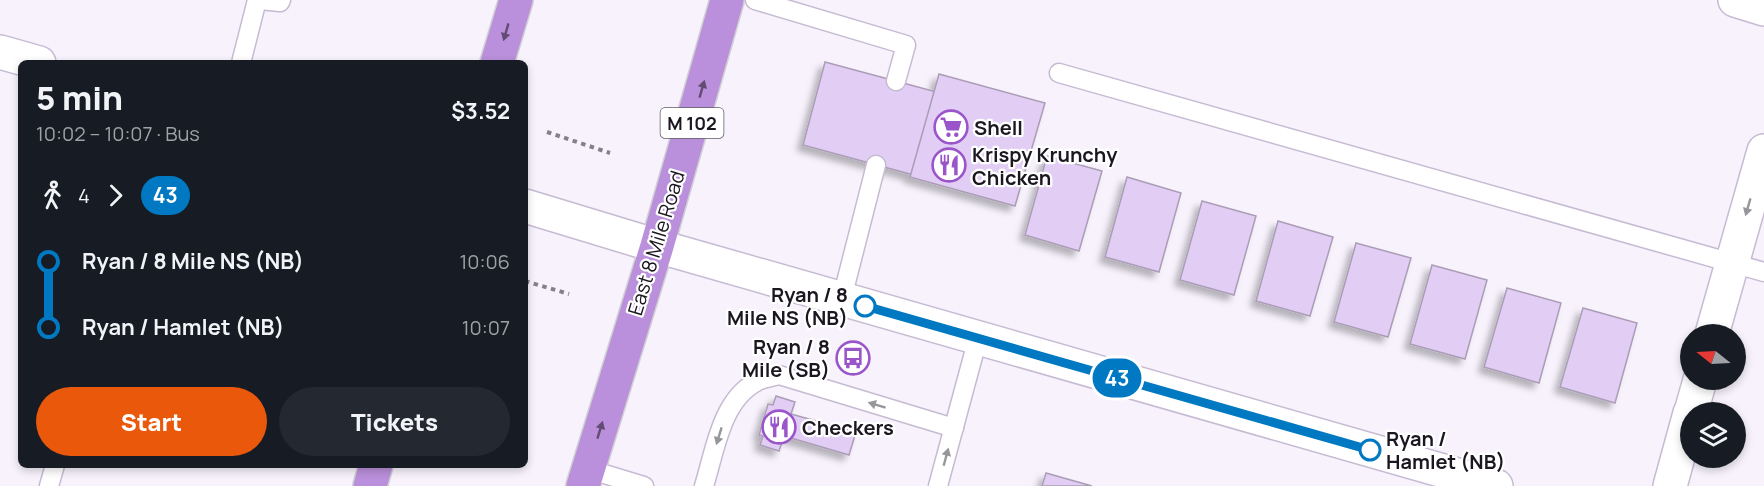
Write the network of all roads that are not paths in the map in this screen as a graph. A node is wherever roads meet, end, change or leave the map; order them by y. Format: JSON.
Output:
{"nodes":[{"id":1,"x":259,"y":0,"type":"edge"},
{"id":2,"x":281,"y":0,"type":"edge"},
{"id":3,"x":516,"y":0,"type":"edge"},
{"id":4,"x":727,"y":0,"type":"edge"},
{"id":5,"x":754,"y":0,"type":"edge"},
{"id":6,"x":1735,"y":0,"type":"edge"},
{"id":7,"x":1764,"y":9,"type":"edge"},
{"id":8,"x":0,"y":52,"type":"edge"},
{"id":9,"x":28,"y":60,"type":"edge"},
{"id":10,"x":242,"y":60,"type":"edge"},
{"id":11,"x":498,"y":60,"type":"edge"},
{"id":12,"x":1059,"y":73,"type":"dead end"},
{"id":13,"x":896,"y":81,"type":"dead end"},
{"id":14,"x":1764,"y":151,"type":"edge"},
{"id":15,"x":876,"y":165,"type":"dead end"},
{"id":16,"x":528,"y":207,"type":"edge"},
{"id":17,"x":657,"y":246,"type":"junction"},
{"id":18,"x":1732,"y":263,"type":"junction"},
{"id":19,"x":1764,"y":272,"type":"edge"},
{"id":20,"x":842,"y":298,"type":"junction"},
{"id":21,"x":1715,"y":324,"type":"edge"},
{"id":22,"x":978,"y":338,"type":"junction"},
{"id":23,"x":954,"y":428,"type":"junction"},
{"id":24,"x":1680,"y":450,"type":"edge"},
{"id":25,"x":54,"y":468,"type":"edge"},
{"id":26,"x":375,"y":468,"type":"edge"},
{"id":27,"x":586,"y":477,"type":"edge"},
{"id":28,"x":49,"y":486,"type":"edge"},
{"id":29,"x":370,"y":486,"type":"edge"},
{"id":30,"x":645,"y":486,"type":"edge"},
{"id":31,"x":704,"y":486,"type":"edge"},
{"id":32,"x":938,"y":486,"type":"edge"},
{"id":33,"x":1496,"y":486,"type":"edge"},
{"id":34,"x":1670,"y":486,"type":"edge"}],
"edges":[{"from":1,"to":2,"type":"lane"},
{"from":1,"to":10,"type":"lane"},
{"from":3,"to":11,"type":"highway","one_way":true},
{"from":17,"to":4,"type":"highway","name":"East 8 Mile Road","number":"M 102","one_way":true},
{"from":5,"to":13,"type":"lane"},
{"from":6,"to":7,"type":"street"},
{"from":8,"to":9,"type":"street"},
{"from":12,"to":18,"type":"lane"},
{"from":14,"to":18,"type":"street","one_way":true},
{"from":15,"to":20,"type":"lane"},
{"from":16,"to":17,"type":"street"},
{"from":17,"to":20,"type":"street"},
{"from":27,"to":17,"type":"highway","name":"East 8 Mile Road","number":"M 102","one_way":true},
{"from":18,"to":19,"type":"lane"},
{"from":18,"to":21,"type":"street"},
{"from":20,"to":22,"type":"street"},
{"from":22,"to":23,"type":"lane"},
{"from":22,"to":33,"type":"street"},
{"from":23,"to":31,"type":"lane","one_way":true},
{"from":32,"to":23,"type":"lane","one_way":true},
{"from":24,"to":34,"type":"street"},
{"from":25,"to":28,"type":"lane"},
{"from":26,"to":29,"type":"highway"},
{"from":27,"to":30,"type":"lane"}]}
